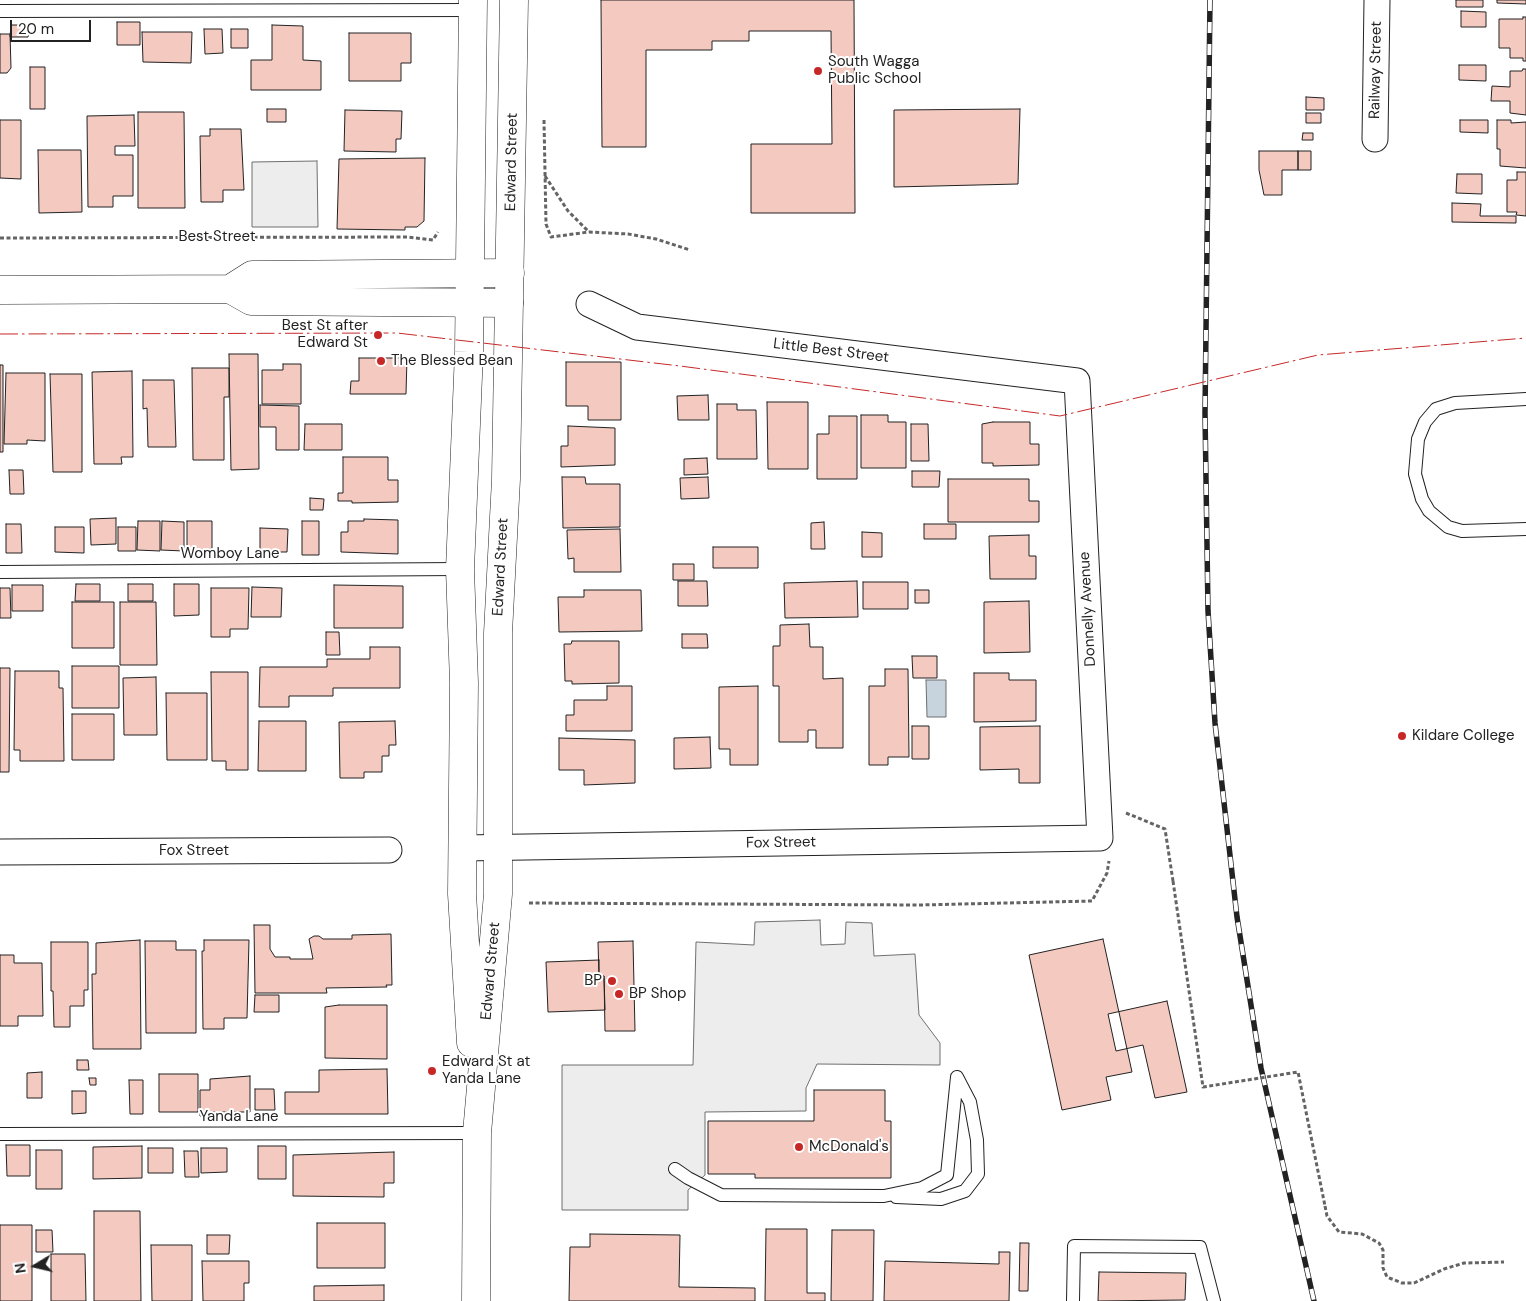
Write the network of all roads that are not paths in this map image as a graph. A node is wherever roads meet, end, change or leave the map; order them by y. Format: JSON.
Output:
{"nodes":[{"id":1,"x":514,"y":0,"type":"edge"},
{"id":2,"x":1377,"y":0,"type":"edge"},
{"id":3,"x":473,"y":5,"type":"edge"},
{"id":4,"x":0,"y":11,"type":"edge"},
{"id":5,"x":1375,"y":139,"type":"dead end"},
{"id":6,"x":510,"y":273,"type":"junction"},
{"id":7,"x":470,"y":274,"type":"junction"},
{"id":8,"x":230,"y":288,"type":"junction"},
{"id":9,"x":0,"y":290,"type":"edge"},
{"id":10,"x":469,"y":303,"type":"junction"},
{"id":11,"x":509,"y":303,"type":"junction"},
{"id":12,"x":589,"y":304,"type":"dead end"},
{"id":13,"x":1077,"y":381,"type":"joint"},
{"id":14,"x":1526,"y":399,"type":"edge"},
{"id":15,"x":1526,"y":529,"type":"edge"},
{"id":16,"x":460,"y":570,"type":"junction"},
{"id":17,"x":0,"y":572,"type":"edge"},
{"id":18,"x":1105,"y":847,"type":"joint"},
{"id":19,"x":462,"y":848,"type":"junction"},
{"id":20,"x":497,"y":848,"type":"junction"},
{"id":21,"x":389,"y":850,"type":"dead end"},
{"id":22,"x":0,"y":852,"type":"edge"},
{"id":23,"x":478,"y":1132,"type":"junction"},
{"id":24,"x":0,"y":1134,"type":"edge"},
{"id":25,"x":675,"y":1169,"type":"dead end"},
{"id":26,"x":884,"y":1196,"type":"junction"},
{"id":27,"x":476,"y":1301,"type":"edge"},
{"id":28,"x":1073,"y":1301,"type":"edge"},
{"id":29,"x":1214,"y":1301,"type":"edge"}],
"edges":[{"from":1,"to":6,"type":"main road","name":"Edward Street"},
{"from":2,"to":5,"type":"street","name":"Railway Street"},
{"from":3,"to":4,"type":"lane"},
{"from":3,"to":7,"type":"main road","name":"Edward Street"},
{"from":6,"to":7,"type":"main road"},
{"from":6,"to":11,"type":"main road","name":"Edward Street"},
{"from":7,"to":8,"type":"main road"},
{"from":7,"to":10,"type":"main road","name":"Edward Street"},
{"from":8,"to":9,"type":"main road"},
{"from":8,"to":10,"type":"main road"},
{"from":10,"to":11,"type":"main road"},
{"from":10,"to":16,"type":"main road","name":"Edward Street"},
{"from":11,"to":20,"type":"main road","name":"Edward Street"},
{"from":12,"to":13,"type":"street","name":"Little Best Street"},
{"from":13,"to":18,"type":"street","name":"Donnelly Avenue"},
{"from":14,"to":15,"type":"lane"},
{"from":16,"to":17,"type":"lane","name":"Womboy Lane"},
{"from":16,"to":19,"type":"main road","name":"Edward Street"},
{"from":18,"to":20,"type":"street","name":"Fox Street"},
{"from":19,"to":20,"type":"street","name":"Fox Street"},
{"from":19,"to":23,"type":"main road","name":"Edward Street"},
{"from":20,"to":23,"type":"main road","name":"Edward Street"},
{"from":21,"to":22,"type":"street","name":"Fox Street"},
{"from":23,"to":24,"type":"lane","name":"Yanda Lane"},
{"from":23,"to":27,"type":"main road","name":"Edward Street"},
{"from":25,"to":26,"type":"lane"},
{"from":26,"to":26,"type":"lane"},
{"from":28,"to":29,"type":"lane"}]}
